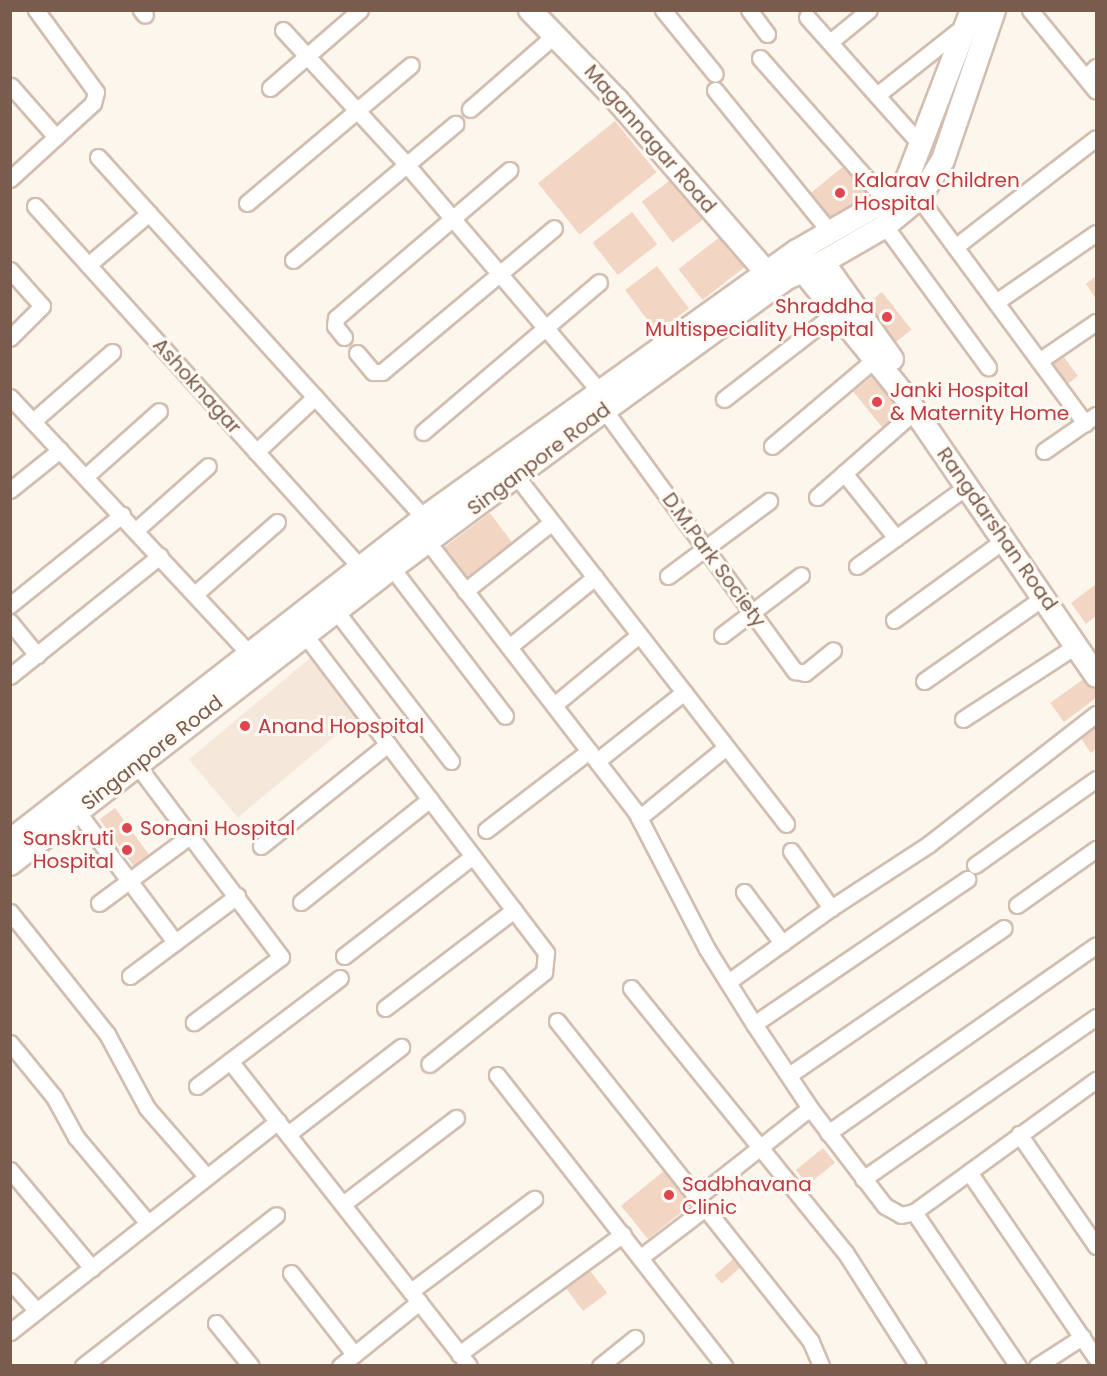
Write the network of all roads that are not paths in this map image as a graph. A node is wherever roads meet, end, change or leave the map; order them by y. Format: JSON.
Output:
{"nodes":[{"id":1,"x":36,"y":10,"type":"edge"},
{"id":2,"x":360,"y":10,"type":"edge"},
{"id":3,"x":530,"y":10,"type":"edge"},
{"id":4,"x":749,"y":10,"type":"edge"},
{"id":5,"x":869,"y":10,"type":"edge"},
{"id":6,"x":994,"y":10,"type":"edge"},
{"id":7,"x":1030,"y":10,"type":"edge"},
{"id":8,"x":669,"y":13,"type":"edge"},
{"id":9,"x":807,"y":17,"type":"dead end"},
{"id":10,"x":970,"y":17,"type":"edge"},
{"id":11,"x":283,"y":30,"type":"dead end"},
{"id":12,"x":556,"y":34,"type":"junction"},
{"id":13,"x":767,"y":34,"type":"dead end"},
{"id":14,"x":830,"y":42,"type":"junction"},
{"id":15,"x":306,"y":56,"type":"junction"},
{"id":16,"x":760,"y":58,"type":"dead end"},
{"id":17,"x":411,"y":65,"type":"dead end"},
{"id":18,"x":1091,"y":72,"type":"edge"},
{"id":19,"x":714,"y":74,"type":"dead end"},
{"id":20,"x":11,"y":86,"type":"edge"},
{"id":21,"x":270,"y":88,"type":"dead end"},
{"id":22,"x":715,"y":90,"type":"dead end"},
{"id":23,"x":1096,"y":91,"type":"edge"},
{"id":24,"x":878,"y":95,"type":"junction"},
{"id":25,"x":470,"y":109,"type":"dead end"},
{"id":26,"x":356,"y":111,"type":"junction"},
{"id":27,"x":455,"y":124,"type":"dead end"},
{"id":28,"x":56,"y":137,"type":"junction"},
{"id":29,"x":1096,"y":138,"type":"edge"},
{"id":30,"x":920,"y":144,"type":"junction"},
{"id":31,"x":98,"y":157,"type":"dead end"},
{"id":32,"x":407,"y":165,"type":"junction"},
{"id":33,"x":509,"y":170,"type":"dead end"},
{"id":34,"x":10,"y":179,"type":"edge"},
{"id":35,"x":919,"y":198,"type":"junction"},
{"id":36,"x":886,"y":201,"type":"junction"},
{"id":37,"x":248,"y":203,"type":"dead end"},
{"id":38,"x":35,"y":206,"type":"dead end"},
{"id":39,"x":149,"y":213,"type":"junction"},
{"id":40,"x":452,"y":218,"type":"junction"},
{"id":41,"x":885,"y":226,"type":"junction"},
{"id":42,"x":554,"y":228,"type":"dead end"},
{"id":43,"x":830,"y":232,"type":"junction"},
{"id":44,"x":1096,"y":233,"type":"edge"},
{"id":45,"x":955,"y":247,"type":"junction"},
{"id":46,"x":293,"y":260,"type":"dead end"},
{"id":47,"x":88,"y":266,"type":"junction"},
{"id":48,"x":813,"y":267,"type":"junction"},
{"id":49,"x":10,"y":270,"type":"edge"},
{"id":50,"x":766,"y":272,"type":"junction"},
{"id":51,"x":499,"y":274,"type":"junction"},
{"id":52,"x":599,"y":282,"type":"dead end"},
{"id":53,"x":996,"y":302,"type":"junction"},
{"id":54,"x":836,"y":312,"type":"junction"},
{"id":55,"x":1096,"y":322,"type":"edge"},
{"id":56,"x":545,"y":328,"type":"junction"},
{"id":57,"x":344,"y":337,"type":"dead end"},
{"id":58,"x":10,"y":338,"type":"edge"},
{"id":59,"x":112,"y":352,"type":"dead end"},
{"id":60,"x":357,"y":353,"type":"dead end"},
{"id":61,"x":874,"y":359,"type":"junction"},
{"id":62,"x":1039,"y":361,"type":"junction"},
{"id":63,"x":988,"y":367,"type":"dead end"},
{"id":64,"x":315,"y":397,"type":"junction"},
{"id":65,"x":11,"y":398,"type":"edge"},
{"id":66,"x":724,"y":399,"type":"dead end"},
{"id":67,"x":599,"y":400,"type":"junction"},
{"id":68,"x":159,"y":411,"type":"dead end"},
{"id":69,"x":915,"y":411,"type":"junction"},
{"id":70,"x":1091,"y":419,"type":"edge"},
{"id":71,"x":33,"y":421,"type":"junction"},
{"id":72,"x":423,"y":432,"type":"dead end"},
{"id":73,"x":772,"y":446,"type":"dead end"},
{"id":74,"x":60,"y":450,"type":"junction"},
{"id":75,"x":1044,"y":451,"type":"dead end"},
{"id":76,"x":256,"y":452,"type":"junction"},
{"id":77,"x":208,"y":466,"type":"dead end"},
{"id":78,"x":844,"y":473,"type":"junction"},
{"id":79,"x":85,"y":477,"type":"junction"},
{"id":80,"x":517,"y":477,"type":"junction"},
{"id":81,"x":967,"y":486,"type":"junction"},
{"id":82,"x":10,"y":490,"type":"edge"},
{"id":83,"x":817,"y":497,"type":"dead end"},
{"id":84,"x":769,"y":501,"type":"dead end"},
{"id":85,"x":122,"y":515,"type":"junction"},
{"id":86,"x":277,"y":522,"type":"dead end"},
{"id":87,"x":552,"y":522,"type":"junction"},
{"id":88,"x":136,"y":530,"type":"junction"},
{"id":89,"x":430,"y":531,"type":"junction"},
{"id":90,"x":896,"y":538,"type":"junction"},
{"id":91,"x":1004,"y":540,"type":"junction"},
{"id":92,"x":705,"y":548,"type":"junction"},
{"id":93,"x":160,"y":556,"type":"junction"},
{"id":94,"x":359,"y":566,"type":"junction"},
{"id":95,"x":856,"y":566,"type":"dead end"},
{"id":96,"x":392,"y":568,"type":"junction"},
{"id":97,"x":801,"y":575,"type":"dead end"},
{"id":98,"x":668,"y":576,"type":"dead end"},
{"id":99,"x":595,"y":577,"type":"junction"},
{"id":100,"x":465,"y":591,"type":"junction"},
{"id":101,"x":195,"y":594,"type":"junction"},
{"id":102,"x":1044,"y":597,"type":"junction"},
{"id":103,"x":10,"y":605,"type":"edge"},
{"id":104,"x":336,"y":611,"type":"junction"},
{"id":105,"x":752,"y":612,"type":"junction"},
{"id":106,"x":894,"y":620,"type":"dead end"},
{"id":107,"x":10,"y":622,"type":"edge"},
{"id":108,"x":305,"y":635,"type":"junction"},
{"id":109,"x":639,"y":635,"type":"junction"},
{"id":110,"x":722,"y":635,"type":"dead end"},
{"id":111,"x":509,"y":647,"type":"junction"},
{"id":112,"x":1087,"y":648,"type":"edge"},
{"id":113,"x":833,"y":651,"type":"dead end"},
{"id":114,"x":37,"y":655,"type":"junction"},
{"id":115,"x":256,"y":660,"type":"junction"},
{"id":116,"x":1096,"y":675,"type":"edge"},
{"id":117,"x":10,"y":676,"type":"edge"},
{"id":118,"x":924,"y":681,"type":"dead end"},
{"id":119,"x":684,"y":692,"type":"junction"},
{"id":120,"x":554,"y":705,"type":"junction"},
{"id":121,"x":1096,"y":714,"type":"edge"},
{"id":122,"x":505,"y":716,"type":"dead end"},
{"id":123,"x":963,"y":719,"type":"dead end"},
{"id":124,"x":388,"y":744,"type":"junction"},
{"id":125,"x":726,"y":747,"type":"junction"},
{"id":126,"x":593,"y":756,"type":"junction"},
{"id":127,"x":451,"y":761,"type":"dead end"},
{"id":128,"x":137,"y":765,"type":"junction"},
{"id":129,"x":1096,"y":779,"type":"edge"},
{"id":130,"x":430,"y":799,"type":"junction"},
{"id":131,"x":77,"y":811,"type":"junction"},
{"id":132,"x":639,"y":818,"type":"junction"},
{"id":133,"x":786,"y":824,"type":"dead end"},
{"id":134,"x":486,"y":830,"type":"dead end"},
{"id":135,"x":191,"y":835,"type":"junction"},
{"id":136,"x":10,"y":841,"type":"edge"},
{"id":137,"x":261,"y":846,"type":"dead end"},
{"id":138,"x":1096,"y":849,"type":"edge"},
{"id":139,"x":791,"y":851,"type":"dead end"},
{"id":140,"x":473,"y":856,"type":"junction"},
{"id":141,"x":10,"y":864,"type":"edge"},
{"id":142,"x":975,"y":865,"type":"dead end"},
{"id":143,"x":967,"y":879,"type":"dead end"},
{"id":144,"x":129,"y":881,"type":"junction"},
{"id":145,"x":744,"y":892,"type":"dead end"},
{"id":146,"x":237,"y":896,"type":"junction"},
{"id":147,"x":301,"y":902,"type":"dead end"},
{"id":148,"x":99,"y":903,"type":"dead end"},
{"id":149,"x":1017,"y":905,"type":"dead end"},
{"id":150,"x":831,"y":908,"type":"junction"},
{"id":151,"x":513,"y":910,"type":"junction"},
{"id":152,"x":10,"y":912,"type":"edge"},
{"id":153,"x":1004,"y":928,"type":"dead end"},
{"id":154,"x":175,"y":942,"type":"junction"},
{"id":155,"x":782,"y":944,"type":"junction"},
{"id":156,"x":1096,"y":945,"type":"edge"},
{"id":157,"x":344,"y":956,"type":"dead end"},
{"id":158,"x":130,"y":976,"type":"dead end"},
{"id":159,"x":340,"y":978,"type":"dead end"},
{"id":160,"x":728,"y":982,"type":"junction"},
{"id":161,"x":630,"y":988,"type":"dead end"},
{"id":162,"x":385,"y":1008,"type":"dead end"},
{"id":163,"x":1096,"y":1017,"type":"edge"},
{"id":164,"x":557,"y":1021,"type":"dead end"},
{"id":165,"x":194,"y":1022,"type":"dead end"},
{"id":166,"x":754,"y":1024,"type":"junction"},
{"id":167,"x":10,"y":1042,"type":"edge"},
{"id":168,"x":401,"y":1047,"type":"dead end"},
{"id":169,"x":230,"y":1061,"type":"junction"},
{"id":170,"x":429,"y":1064,"type":"dead end"},
{"id":171,"x":497,"y":1075,"type":"dead end"},
{"id":172,"x":789,"y":1075,"type":"junction"},
{"id":173,"x":1096,"y":1080,"type":"edge"},
{"id":174,"x":197,"y":1086,"type":"dead end"},
{"id":175,"x":810,"y":1108,"type":"junction"},
{"id":176,"x":456,"y":1118,"type":"dead end"},
{"id":177,"x":278,"y":1121,"type":"junction"},
{"id":178,"x":828,"y":1133,"type":"junction"},
{"id":179,"x":288,"y":1134,"type":"junction"},
{"id":180,"x":1019,"y":1134,"type":"junction"},
{"id":181,"x":759,"y":1146,"type":"junction"},
{"id":182,"x":10,"y":1170,"type":"edge"},
{"id":183,"x":969,"y":1172,"type":"junction"},
{"id":184,"x":207,"y":1177,"type":"junction"},
{"id":185,"x":863,"y":1179,"type":"junction"},
{"id":186,"x":534,"y":1199,"type":"dead end"},
{"id":187,"x":700,"y":1203,"type":"junction"},
{"id":188,"x":343,"y":1204,"type":"junction"},
{"id":189,"x":914,"y":1212,"type":"junction"},
{"id":190,"x":276,"y":1215,"type":"dead end"},
{"id":191,"x":148,"y":1223,"type":"junction"},
{"id":192,"x":623,"y":1234,"type":"junction"},
{"id":193,"x":1096,"y":1246,"type":"edge"},
{"id":194,"x":641,"y":1257,"type":"junction"},
{"id":195,"x":92,"y":1268,"type":"junction"},
{"id":196,"x":291,"y":1273,"type":"dead end"},
{"id":197,"x":10,"y":1281,"type":"edge"},
{"id":198,"x":415,"y":1297,"type":"junction"},
{"id":199,"x":37,"y":1311,"type":"junction"},
{"id":200,"x":216,"y":1323,"type":"dead end"},
{"id":201,"x":10,"y":1332,"type":"edge"},
{"id":202,"x":1082,"y":1337,"type":"junction"},
{"id":203,"x":636,"y":1338,"type":"dead end"},
{"id":204,"x":354,"y":1354,"type":"junction"},
{"id":205,"x":1096,"y":1358,"type":"edge"},
{"id":206,"x":464,"y":1360,"type":"edge"},
{"id":207,"x":83,"y":1365,"type":"edge"},
{"id":208,"x":251,"y":1365,"type":"edge"},
{"id":209,"x":340,"y":1365,"type":"edge"},
{"id":210,"x":600,"y":1365,"type":"edge"},
{"id":211,"x":724,"y":1365,"type":"edge"},
{"id":212,"x":821,"y":1365,"type":"edge"},
{"id":213,"x":918,"y":1365,"type":"edge"},
{"id":214,"x":1018,"y":1365,"type":"edge"},
{"id":215,"x":1037,"y":1365,"type":"edge"}],
"edges":[{"from":1,"to":28,"type":"street"},
{"from":2,"to":15,"type":"street"},
{"from":3,"to":12,"type":"main road","name":"Magannagar Road"},
{"from":4,"to":13,"type":"street"},
{"from":5,"to":14,"type":"street"},
{"from":6,"to":35,"type":"main road","name":"Singanpore Road"},
{"from":7,"to":18,"type":"street"},
{"from":8,"to":19,"type":"street"},
{"from":9,"to":14,"type":"street"},
{"from":10,"to":24,"type":"street"},
{"from":10,"to":30,"type":"main road","name":"Singanpore Road"},
{"from":11,"to":15,"type":"street","name":"D.M.Park Society"},
{"from":12,"to":25,"type":"street"},
{"from":12,"to":50,"type":"main road","name":"Magannagar Road"},
{"from":14,"to":24,"type":"street"},
{"from":15,"to":21,"type":"street"},
{"from":15,"to":26,"type":"street","name":"D.M.Park Society"},
{"from":16,"to":36,"type":"street"},
{"from":17,"to":26,"type":"street"},
{"from":18,"to":23,"type":"street"},
{"from":20,"to":28,"type":"street"},
{"from":22,"to":43,"type":"street"},
{"from":24,"to":30,"type":"street"},
{"from":26,"to":32,"type":"street","name":"D.M.Park Society"},
{"from":26,"to":37,"type":"street"},
{"from":27,"to":32,"type":"street"},
{"from":28,"to":34,"type":"street"},
{"from":29,"to":45,"type":"street"},
{"from":30,"to":36,"type":"main road","name":"Singanpore Road"},
{"from":31,"to":39,"type":"street"},
{"from":32,"to":40,"type":"street","name":"D.M.Park Society"},
{"from":32,"to":46,"type":"street"},
{"from":33,"to":40,"type":"street"},
{"from":35,"to":41,"type":"main road","name":"Singanpore Road"},
{"from":35,"to":45,"type":"street"},
{"from":36,"to":43,"type":"main road","name":"Singanpore Road"},
{"from":38,"to":47,"type":"street","name":"Ashoknagar"},
{"from":39,"to":47,"type":"street"},
{"from":39,"to":64,"type":"street"},
{"from":40,"to":51,"type":"street","name":"D.M.Park Society"},
{"from":40,"to":57,"type":"street"},
{"from":41,"to":48,"type":"main road","name":"Singanpore Road"},
{"from":41,"to":63,"type":"street"},
{"from":42,"to":51,"type":"street"},
{"from":43,"to":50,"type":"main road","name":"Singanpore Road"},
{"from":44,"to":53,"type":"street"},
{"from":45,"to":53,"type":"street"},
{"from":47,"to":76,"type":"street","name":"Ashoknagar"},
{"from":48,"to":54,"type":"main road","name":"Rangdarshan Road"},
{"from":48,"to":67,"type":"main road","name":"Singanpore Road"},
{"from":48,"to":112,"type":"main road","name":"Rangdarshan Road"},
{"from":49,"to":58,"type":"street"},
{"from":50,"to":67,"type":"main road","name":"Singanpore Road"},
{"from":51,"to":56,"type":"street","name":"D.M.Park Society"},
{"from":51,"to":60,"type":"street"},
{"from":52,"to":56,"type":"street"},
{"from":53,"to":62,"type":"street"},
{"from":54,"to":61,"type":"main road","name":"Rangdarshan Road"},
{"from":54,"to":66,"type":"street"},
{"from":55,"to":62,"type":"street"},
{"from":56,"to":67,"type":"street","name":"D.M.Park Society"},
{"from":56,"to":72,"type":"street"},
{"from":59,"to":71,"type":"street"},
{"from":61,"to":69,"type":"main road","name":"Rangdarshan Road"},
{"from":61,"to":73,"type":"street"},
{"from":62,"to":70,"type":"street"},
{"from":64,"to":76,"type":"street"},
{"from":64,"to":89,"type":"street"},
{"from":65,"to":71,"type":"street"},
{"from":67,"to":80,"type":"main road","name":"Singanpore Road"},
{"from":67,"to":89,"type":"main road","name":"Singanpore Road"},
{"from":67,"to":92,"type":"street","name":"D.M.Park Society"},
{"from":68,"to":79,"type":"street"},
{"from":69,"to":78,"type":"street"},
{"from":69,"to":81,"type":"main road","name":"Rangdarshan Road"},
{"from":70,"to":75,"type":"street"},
{"from":71,"to":74,"type":"street"},
{"from":74,"to":79,"type":"street"},
{"from":74,"to":82,"type":"street"},
{"from":76,"to":94,"type":"street","name":"Ashoknagar"},
{"from":77,"to":88,"type":"street"},
{"from":78,"to":83,"type":"street"},
{"from":78,"to":90,"type":"street"},
{"from":79,"to":85,"type":"street"},
{"from":80,"to":87,"type":"street"},
{"from":80,"to":89,"type":"main road","name":"Singanpore Road"},
{"from":81,"to":90,"type":"street"},
{"from":81,"to":91,"type":"main road","name":"Rangdarshan Road"},
{"from":84,"to":92,"type":"street"},
{"from":85,"to":88,"type":"street"},
{"from":85,"to":103,"type":"street"},
{"from":86,"to":101,"type":"street"},
{"from":87,"to":99,"type":"street"},
{"from":87,"to":100,"type":"street"},
{"from":88,"to":93,"type":"street"},
{"from":89,"to":94,"type":"main road","name":"Singanpore Road"},
{"from":89,"to":96,"type":"main road","name":"Singanpore Road"},
{"from":89,"to":100,"type":"street"},
{"from":90,"to":95,"type":"street"},
{"from":91,"to":102,"type":"main road","name":"Rangdarshan Road"},
{"from":91,"to":106,"type":"street"},
{"from":92,"to":98,"type":"street"},
{"from":92,"to":105,"type":"street","name":"D.M.Park Society"},
{"from":93,"to":101,"type":"street"},
{"from":93,"to":114,"type":"street"},
{"from":94,"to":115,"type":"main road","name":"Singanpore Road"},
{"from":96,"to":104,"type":"main road","name":"Singanpore Road"},
{"from":96,"to":122,"type":"street"},
{"from":97,"to":105,"type":"street"},
{"from":99,"to":109,"type":"street"},
{"from":99,"to":111,"type":"street"},
{"from":100,"to":111,"type":"street"},
{"from":101,"to":115,"type":"street"},
{"from":102,"to":112,"type":"main road","name":"Rangdarshan Road"},
{"from":102,"to":118,"type":"street"},
{"from":104,"to":108,"type":"main road","name":"Singanpore Road"},
{"from":104,"to":127,"type":"street"},
{"from":105,"to":110,"type":"street"},
{"from":105,"to":113,"type":"street","name":"D.M.Park Society"},
{"from":107,"to":114,"type":"street"},
{"from":108,"to":115,"type":"main road","name":"Singanpore Road"},
{"from":108,"to":124,"type":"street"},
{"from":109,"to":119,"type":"street"},
{"from":109,"to":120,"type":"street"},
{"from":111,"to":120,"type":"street"},
{"from":112,"to":116,"type":"main road","name":"Rangdarshan Road"},
{"from":112,"to":123,"type":"street"},
{"from":114,"to":117,"type":"street"},
{"from":115,"to":128,"type":"main road","name":"Singanpore Road"},
{"from":115,"to":136,"type":"main road","name":"Singanpore Road"},
{"from":119,"to":125,"type":"street"},
{"from":119,"to":126,"type":"street"},
{"from":120,"to":126,"type":"street"},
{"from":121,"to":150,"type":"street"},
{"from":124,"to":130,"type":"street"},
{"from":124,"to":137,"type":"street"},
{"from":125,"to":132,"type":"street"},
{"from":125,"to":133,"type":"street"},
{"from":126,"to":132,"type":"street"},
{"from":126,"to":134,"type":"street"},
{"from":128,"to":131,"type":"main road","name":"Singanpore Road"},
{"from":128,"to":135,"type":"street"},
{"from":129,"to":142,"type":"street"},
{"from":130,"to":140,"type":"street"},
{"from":130,"to":147,"type":"street"},
{"from":131,"to":141,"type":"main road","name":"Singanpore Road"},
{"from":131,"to":144,"type":"street"},
{"from":132,"to":160,"type":"street"},
{"from":135,"to":144,"type":"street"},
{"from":135,"to":146,"type":"street"},
{"from":138,"to":149,"type":"street"},
{"from":139,"to":150,"type":"street"},
{"from":140,"to":151,"type":"street"},
{"from":140,"to":157,"type":"street"},
{"from":143,"to":166,"type":"street"},
{"from":144,"to":148,"type":"street"},
{"from":144,"to":154,"type":"street"},
{"from":145,"to":155,"type":"street"},
{"from":146,"to":154,"type":"street"},
{"from":146,"to":165,"type":"street"},
{"from":150,"to":155,"type":"street"},
{"from":151,"to":162,"type":"street"},
{"from":151,"to":170,"type":"street"},
{"from":152,"to":184,"type":"street"},
{"from":153,"to":172,"type":"street"},
{"from":154,"to":158,"type":"street"},
{"from":155,"to":160,"type":"street"},
{"from":156,"to":178,"type":"street"},
{"from":159,"to":169,"type":"street"},
{"from":160,"to":166,"type":"street"},
{"from":161,"to":181,"type":"street"},
{"from":163,"to":185,"type":"street"},
{"from":164,"to":187,"type":"street"},
{"from":166,"to":172,"type":"street"},
{"from":167,"to":191,"type":"street"},
{"from":168,"to":179,"type":"street"},
{"from":169,"to":174,"type":"street"},
{"from":169,"to":177,"type":"street"},
{"from":171,"to":192,"type":"street"},
{"from":172,"to":175,"type":"street"},
{"from":173,"to":180,"type":"street"},
{"from":175,"to":178,"type":"street"},
{"from":175,"to":181,"type":"street"},
{"from":176,"to":188,"type":"street"},
{"from":177,"to":179,"type":"street"},
{"from":177,"to":184,"type":"street"},
{"from":178,"to":185,"type":"street"},
{"from":179,"to":188,"type":"street"},
{"from":180,"to":183,"type":"street"},
{"from":180,"to":193,"type":"street"},
{"from":181,"to":187,"type":"street"},
{"from":181,"to":213,"type":"street"},
{"from":182,"to":195,"type":"street"},
{"from":183,"to":189,"type":"street"},
{"from":183,"to":202,"type":"street"},
{"from":184,"to":191,"type":"street"},
{"from":185,"to":189,"type":"street"},
{"from":186,"to":198,"type":"street"},
{"from":187,"to":194,"type":"street"},
{"from":187,"to":212,"type":"street"},
{"from":188,"to":198,"type":"street"},
{"from":189,"to":214,"type":"street"},
{"from":190,"to":207,"type":"street"},
{"from":191,"to":195,"type":"street"},
{"from":192,"to":194,"type":"street"},
{"from":192,"to":206,"type":"street"},
{"from":194,"to":211,"type":"street"},
{"from":195,"to":199,"type":"street"},
{"from":196,"to":204,"type":"street"},
{"from":197,"to":199,"type":"street"},
{"from":198,"to":204,"type":"street"},
{"from":198,"to":206,"type":"street"},
{"from":199,"to":201,"type":"street"},
{"from":200,"to":208,"type":"street"},
{"from":202,"to":205,"type":"street"},
{"from":202,"to":215,"type":"street"},
{"from":203,"to":210,"type":"street"},
{"from":204,"to":209,"type":"street"}]}
